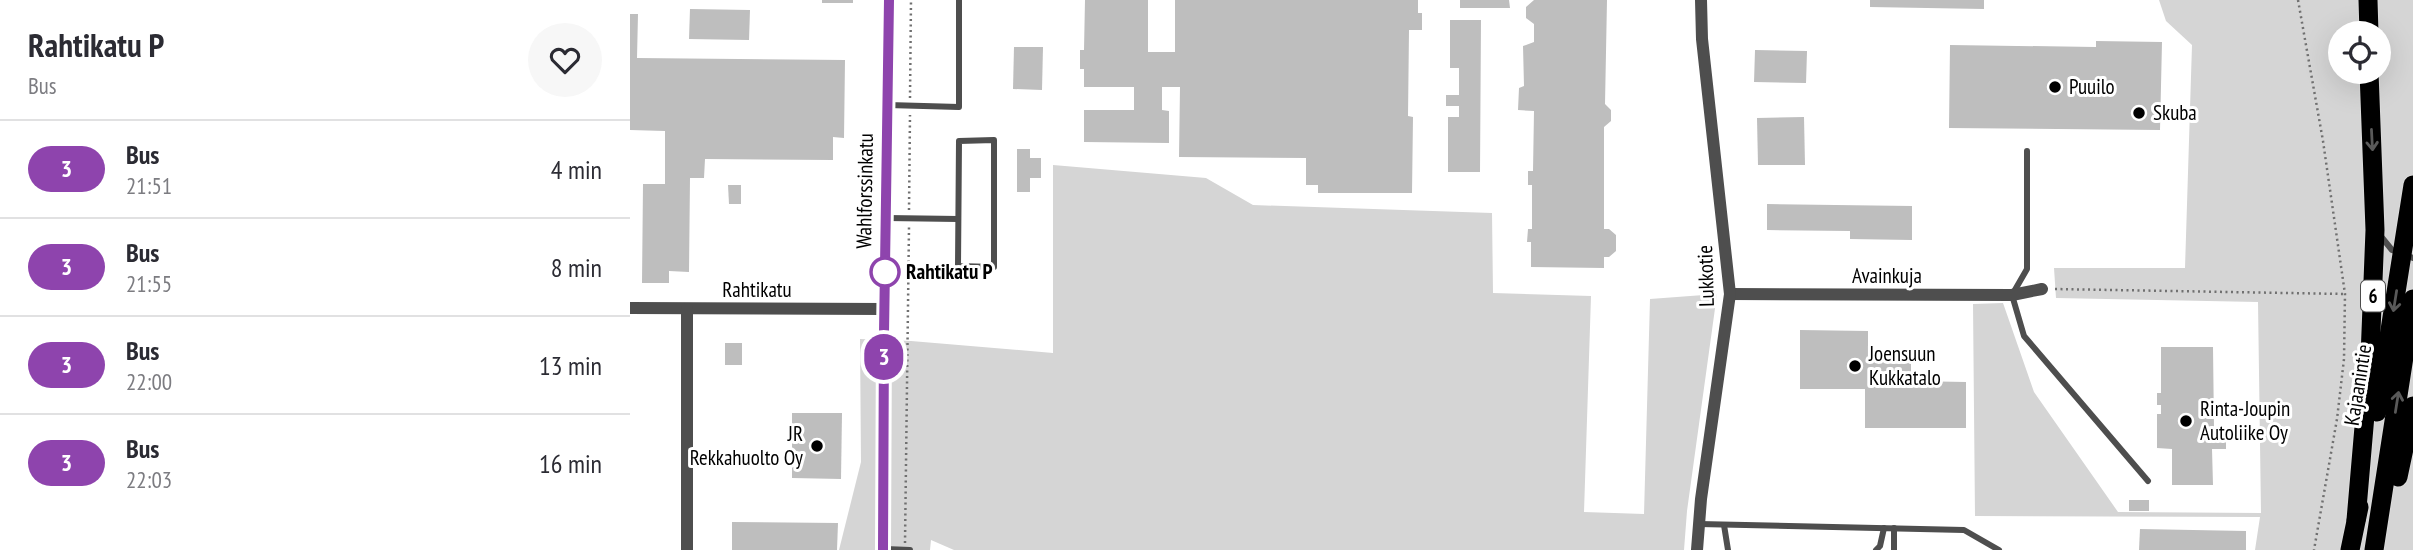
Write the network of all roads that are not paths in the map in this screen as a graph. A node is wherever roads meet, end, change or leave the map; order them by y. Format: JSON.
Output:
{"nodes":[{"id":1,"x":889,"y":0,"type":"edge"},
{"id":2,"x":959,"y":0,"type":"edge"},
{"id":3,"x":1701,"y":0,"type":"edge"},
{"id":4,"x":2368,"y":0,"type":"edge"},
{"id":5,"x":2369,"y":21,"type":"edge"},
{"id":6,"x":2370,"y":84,"type":"edge"},
{"id":7,"x":888,"y":105,"type":"junction"},
{"id":8,"x":2027,"y":151,"type":"dead end"},
{"id":9,"x":2413,"y":185,"type":"edge"},
{"id":10,"x":886,"y":218,"type":"junction"},
{"id":11,"x":958,"y":219,"type":"junction"},
{"id":12,"x":2375,"y":230,"type":"junction"},
{"id":13,"x":2408,"y":256,"type":"edge"},
{"id":14,"x":2042,"y":289,"type":"road end"},
{"id":15,"x":1730,"y":295,"type":"junction"},
{"id":16,"x":2012,"y":295,"type":"junction"},
{"id":17,"x":2413,"y":299,"type":"edge"},
{"id":18,"x":630,"y":309,"type":"edge"},
{"id":19,"x":687,"y":309,"type":"junction"},
{"id":20,"x":884,"y":309,"type":"junction"},
{"id":21,"x":2413,"y":406,"type":"edge"},
{"id":22,"x":2148,"y":481,"type":"dead end"},
{"id":23,"x":2356,"y":520,"type":"junction"},
{"id":24,"x":1699,"y":524,"type":"junction"},
{"id":25,"x":1724,"y":525,"type":"junction"},
{"id":26,"x":1884,"y":528,"type":"junction"},
{"id":27,"x":1894,"y":528,"type":"junction"},
{"id":28,"x":2375,"y":546,"type":"edge"},
{"id":29,"x":687,"y":550,"type":"edge"},
{"id":30,"x":883,"y":550,"type":"edge"},
{"id":31,"x":908,"y":550,"type":"edge"},
{"id":32,"x":1697,"y":550,"type":"edge"},
{"id":33,"x":1728,"y":550,"type":"edge"},
{"id":34,"x":1875,"y":550,"type":"edge"},
{"id":35,"x":1894,"y":550,"type":"edge"},
{"id":36,"x":2000,"y":550,"type":"edge"},
{"id":37,"x":2350,"y":550,"type":"edge"}],
"edges":[{"from":1,"to":7,"type":"street","name":"Wahlforssinkatu"},
{"from":2,"to":7,"type":"lane"},
{"from":3,"to":15,"type":"street","name":"Lukkotie"},
{"from":4,"to":5,"type":"highway"},
{"from":6,"to":12,"type":"highway","number":"6","one_way":true},
{"from":7,"to":10,"type":"street","name":"Wahlforssinkatu"},
{"from":8,"to":16,"type":"lane"},
{"from":9,"to":13,"type":"highway","name":"Kajaanintie","number":"6"},
{"from":10,"to":11,"type":"lane"},
{"from":10,"to":20,"type":"street","name":"Wahlforssinkatu"},
{"from":11,"to":11,"type":"lane"},
{"from":12,"to":13,"type":"lane"},
{"from":12,"to":23,"type":"highway","number":"6"},
{"from":13,"to":23,"type":"highway","name":"Kajaanintie","number":"6","one_way":true},
{"from":14,"to":16,"type":"street","name":"Avainkuja"},
{"from":15,"to":16,"type":"street","name":"Avainkuja"},
{"from":15,"to":24,"type":"street","name":"Lukkotie"},
{"from":16,"to":22,"type":"lane"},
{"from":28,"to":17,"type":"highway","name":"Kajaanintie","number":"6","one_way":true},
{"from":18,"to":19,"type":"street","name":"Rahtikatu"},
{"from":19,"to":20,"type":"street","name":"Rahtikatu"},
{"from":19,"to":29,"type":"street"},
{"from":20,"to":30,"type":"street","name":"Wahlforssinkatu"},
{"from":21,"to":28,"type":"highway"},
{"from":23,"to":37,"type":"highway","name":"Kajaanintie","number":"6"},
{"from":24,"to":25,"type":"lane"},
{"from":24,"to":32,"type":"street","name":"Lukkotie"},
{"from":25,"to":26,"type":"lane"},
{"from":25,"to":33,"type":"lane"},
{"from":26,"to":27,"type":"lane"},
{"from":26,"to":34,"type":"lane"},
{"from":27,"to":35,"type":"lane"},
{"from":27,"to":36,"type":"lane"},
{"from":30,"to":31,"type":"lane"}]}
